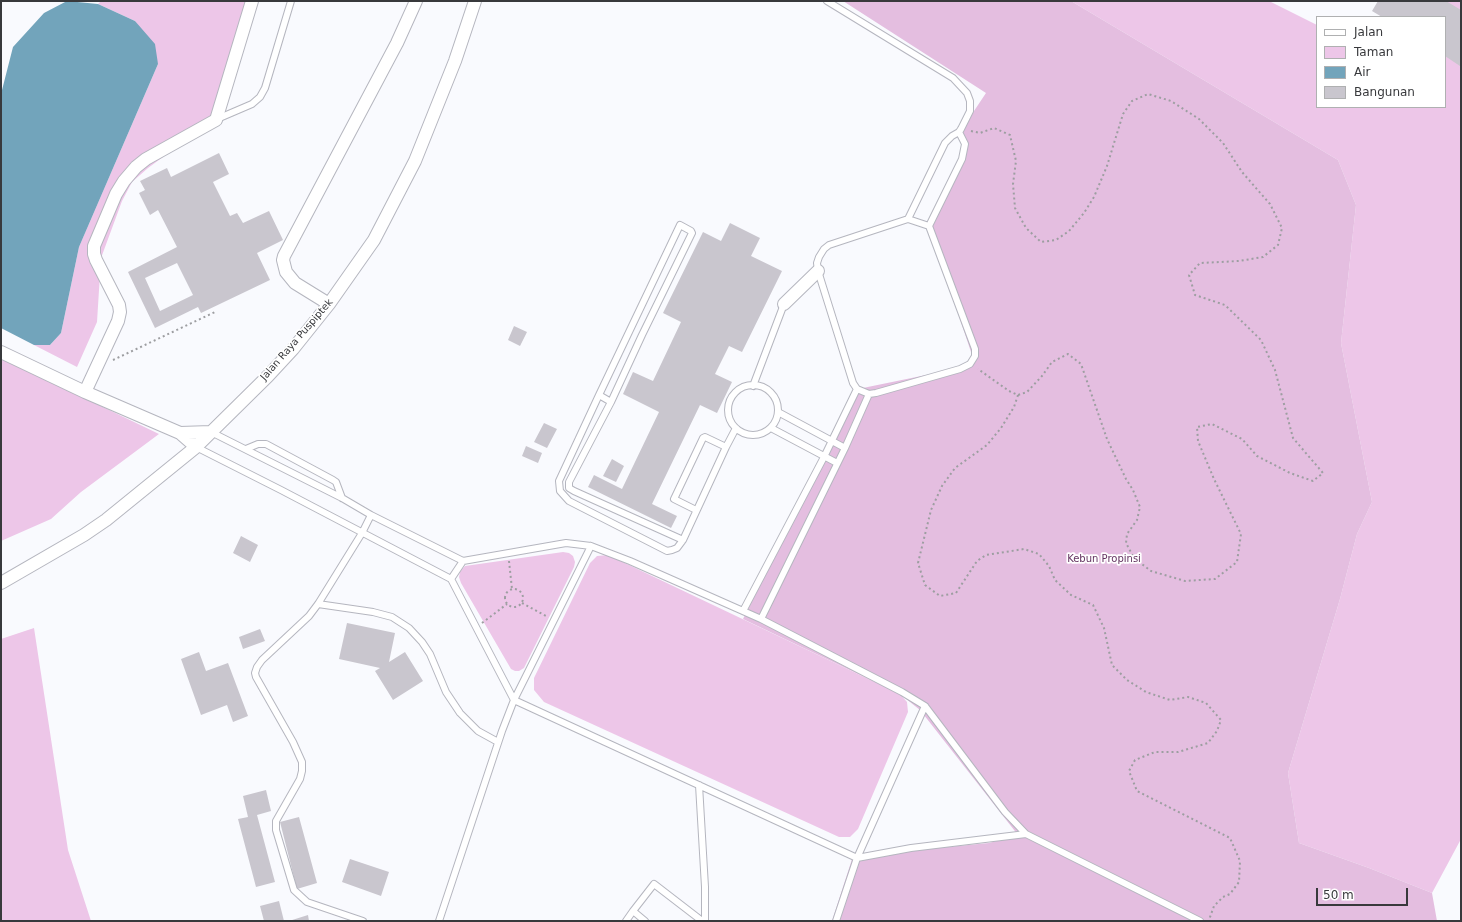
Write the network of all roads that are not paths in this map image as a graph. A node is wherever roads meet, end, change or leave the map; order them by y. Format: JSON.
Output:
{"nodes":[{"id":1,"x":252,"y":1,"type":"edge"},
{"id":2,"x":292,"y":1,"type":"edge"},
{"id":3,"x":416,"y":1,"type":"edge"},
{"id":4,"x":475,"y":1,"type":"edge"},
{"id":5,"x":827,"y":1,"type":"edge"},
{"id":6,"x":216,"y":120,"type":"junction"},
{"id":7,"x":960,"y":130,"type":"junction"},
{"id":8,"x":908,"y":219,"type":"junction"},
{"id":9,"x":929,"y":226,"type":"junction"},
{"id":10,"x":667,"y":254,"type":"junction"},
{"id":11,"x":678,"y":260,"type":"junction"},
{"id":12,"x":818,"y":271,"type":"junction"},
{"id":13,"x":648,"y":293,"type":"junction"},
{"id":14,"x":660,"y":299,"type":"junction"},
{"id":15,"x":329,"y":304,"type":"junction"},
{"id":16,"x":784,"y":304,"type":"joint"},
{"id":17,"x":630,"y":330,"type":"junction"},
{"id":18,"x":642,"y":335,"type":"junction"},
{"id":19,"x":1,"y":352,"type":"edge"},
{"id":20,"x":616,"y":360,"type":"junction"},
{"id":21,"x":628,"y":366,"type":"junction"},
{"id":22,"x":753,"y":386,"type":"junction"},
{"id":23,"x":857,"y":389,"type":"junction"},
{"id":24,"x":85,"y":392,"type":"junction"},
{"id":25,"x":870,"y":394,"type":"junction"},
{"id":26,"x":599,"y":395,"type":"junction"},
{"id":27,"x":611,"y":402,"type":"junction"},
{"id":28,"x":778,"y":412,"type":"junction"},
{"id":29,"x":736,"y":428,"type":"junction"},
{"id":30,"x":771,"y":428,"type":"junction"},
{"id":31,"x":211,"y":432,"type":"junction"},
{"id":32,"x":180,"y":433,"type":"junction"},
{"id":33,"x":832,"y":441,"type":"junction"},
{"id":34,"x":196,"y":447,"type":"junction"},
{"id":35,"x":726,"y":447,"type":"junction"},
{"id":36,"x":845,"y":448,"type":"junction"},
{"id":37,"x":246,"y":449,"type":"junction"},
{"id":38,"x":824,"y":457,"type":"junction"},
{"id":39,"x":837,"y":464,"type":"junction"},
{"id":40,"x":574,"y":491,"type":"junction"},
{"id":41,"x":342,"y":498,"type":"junction"},
{"id":42,"x":569,"y":501,"type":"junction"},
{"id":43,"x":696,"y":510,"type":"junction"},
{"id":44,"x":371,"y":515,"type":"junction"},
{"id":45,"x":362,"y":533,"type":"junction"},
{"id":46,"x":683,"y":540,"type":"junction"},
{"id":47,"x":591,"y":546,"type":"junction"},
{"id":48,"x":463,"y":561,"type":"junction"},
{"id":49,"x":451,"y":579,"type":"junction"},
{"id":50,"x":1,"y":583,"type":"edge"},
{"id":51,"x":318,"y":604,"type":"junction"},
{"id":52,"x":743,"y":611,"type":"junction"},
{"id":53,"x":761,"y":619,"type":"junction"},
{"id":54,"x":514,"y":700,"type":"junction"},
{"id":55,"x":925,"y":706,"type":"junction"},
{"id":56,"x":498,"y":742,"type":"junction"},
{"id":57,"x":699,"y":785,"type":"junction"},
{"id":58,"x":1026,"y":834,"type":"junction"},
{"id":59,"x":857,"y":858,"type":"junction"},
{"id":60,"x":633,"y":911,"type":"junction"},
{"id":61,"x":363,"y":921,"type":"edge"},
{"id":62,"x":439,"y":921,"type":"edge"},
{"id":63,"x":626,"y":921,"type":"edge"},
{"id":64,"x":645,"y":921,"type":"edge"},
{"id":65,"x":702,"y":921,"type":"edge"},
{"id":66,"x":705,"y":921,"type":"edge"},
{"id":67,"x":836,"y":921,"type":"edge"},
{"id":68,"x":1200,"y":921,"type":"edge"}],
"edges":[{"from":1,"to":6,"type":"street"},
{"from":2,"to":6,"type":"lane"},
{"from":3,"to":15,"type":"street"},
{"from":4,"to":15,"type":"street","name":"Jalan Raya Puspiptek"},
{"from":5,"to":7,"type":"lane"},
{"from":6,"to":24,"type":"street"},
{"from":7,"to":8,"type":"lane"},
{"from":7,"to":9,"type":"lane"},
{"from":8,"to":9,"type":"lane"},
{"from":8,"to":12,"type":"lane"},
{"from":9,"to":25,"type":"lane"},
{"from":10,"to":11,"type":"lane"},
{"from":10,"to":11,"type":"lane"},
{"from":10,"to":13,"type":"lane"},
{"from":11,"to":14,"type":"lane"},
{"from":12,"to":16,"type":"street"},
{"from":12,"to":23,"type":"lane"},
{"from":13,"to":14,"type":"lane"},
{"from":13,"to":17,"type":"lane"},
{"from":14,"to":18,"type":"lane"},
{"from":15,"to":31,"type":"street","name":"Jalan Raya Puspiptek"},
{"from":16,"to":22,"type":"lane"},
{"from":17,"to":18,"type":"lane"},
{"from":17,"to":20,"type":"lane"},
{"from":18,"to":21,"type":"lane"},
{"from":19,"to":24,"type":"street"},
{"from":20,"to":21,"type":"lane"},
{"from":20,"to":26,"type":"lane"},
{"from":21,"to":27,"type":"lane"},
{"from":22,"to":28,"type":"lane"},
{"from":22,"to":29,"type":"lane"},
{"from":23,"to":25,"type":"lane"},
{"from":23,"to":33,"type":"lane"},
{"from":24,"to":32,"type":"street"},
{"from":25,"to":36,"type":"lane"},
{"from":26,"to":27,"type":"lane"},
{"from":26,"to":42,"type":"lane"},
{"from":27,"to":40,"type":"lane"},
{"from":28,"to":30,"type":"lane"},
{"from":28,"to":33,"type":"lane"},
{"from":29,"to":30,"type":"lane"},
{"from":29,"to":35,"type":"lane"},
{"from":30,"to":38,"type":"lane"},
{"from":31,"to":32,"type":"street"},
{"from":31,"to":34,"type":"street","name":"Jalan Raya Puspiptek"},
{"from":31,"to":37,"type":"lane"},
{"from":32,"to":34,"type":"street"},
{"from":33,"to":36,"type":"lane"},
{"from":33,"to":38,"type":"lane"},
{"from":34,"to":45,"type":"lane"},
{"from":34,"to":50,"type":"street","name":"Jalan Raya Puspiptek"},
{"from":35,"to":43,"type":"lane"},
{"from":35,"to":43,"type":"lane"},
{"from":36,"to":39,"type":"lane"},
{"from":37,"to":41,"type":"lane"},
{"from":37,"to":41,"type":"lane"},
{"from":38,"to":39,"type":"lane"},
{"from":38,"to":52,"type":"lane"},
{"from":39,"to":53,"type":"lane"},
{"from":40,"to":42,"type":"lane"},
{"from":40,"to":46,"type":"lane"},
{"from":41,"to":44,"type":"lane"},
{"from":42,"to":46,"type":"lane"},
{"from":43,"to":46,"type":"lane"},
{"from":44,"to":45,"type":"lane"},
{"from":44,"to":48,"type":"lane"},
{"from":45,"to":49,"type":"lane"},
{"from":45,"to":51,"type":"lane"},
{"from":47,"to":48,"type":"lane"},
{"from":47,"to":52,"type":"lane"},
{"from":47,"to":54,"type":"lane"},
{"from":48,"to":49,"type":"lane"},
{"from":49,"to":54,"type":"lane"},
{"from":51,"to":56,"type":"lane"},
{"from":51,"to":61,"type":"lane"},
{"from":52,"to":53,"type":"lane"},
{"from":53,"to":55,"type":"lane"},
{"from":54,"to":56,"type":"lane"},
{"from":54,"to":57,"type":"lane"},
{"from":55,"to":58,"type":"lane"},
{"from":55,"to":59,"type":"lane"},
{"from":56,"to":62,"type":"lane"},
{"from":57,"to":59,"type":"lane"},
{"from":57,"to":66,"type":"lane"},
{"from":58,"to":59,"type":"lane"},
{"from":58,"to":68,"type":"lane"},
{"from":59,"to":67,"type":"lane"},
{"from":60,"to":63,"type":"lane"},
{"from":60,"to":64,"type":"lane"},
{"from":60,"to":65,"type":"lane"}]}
